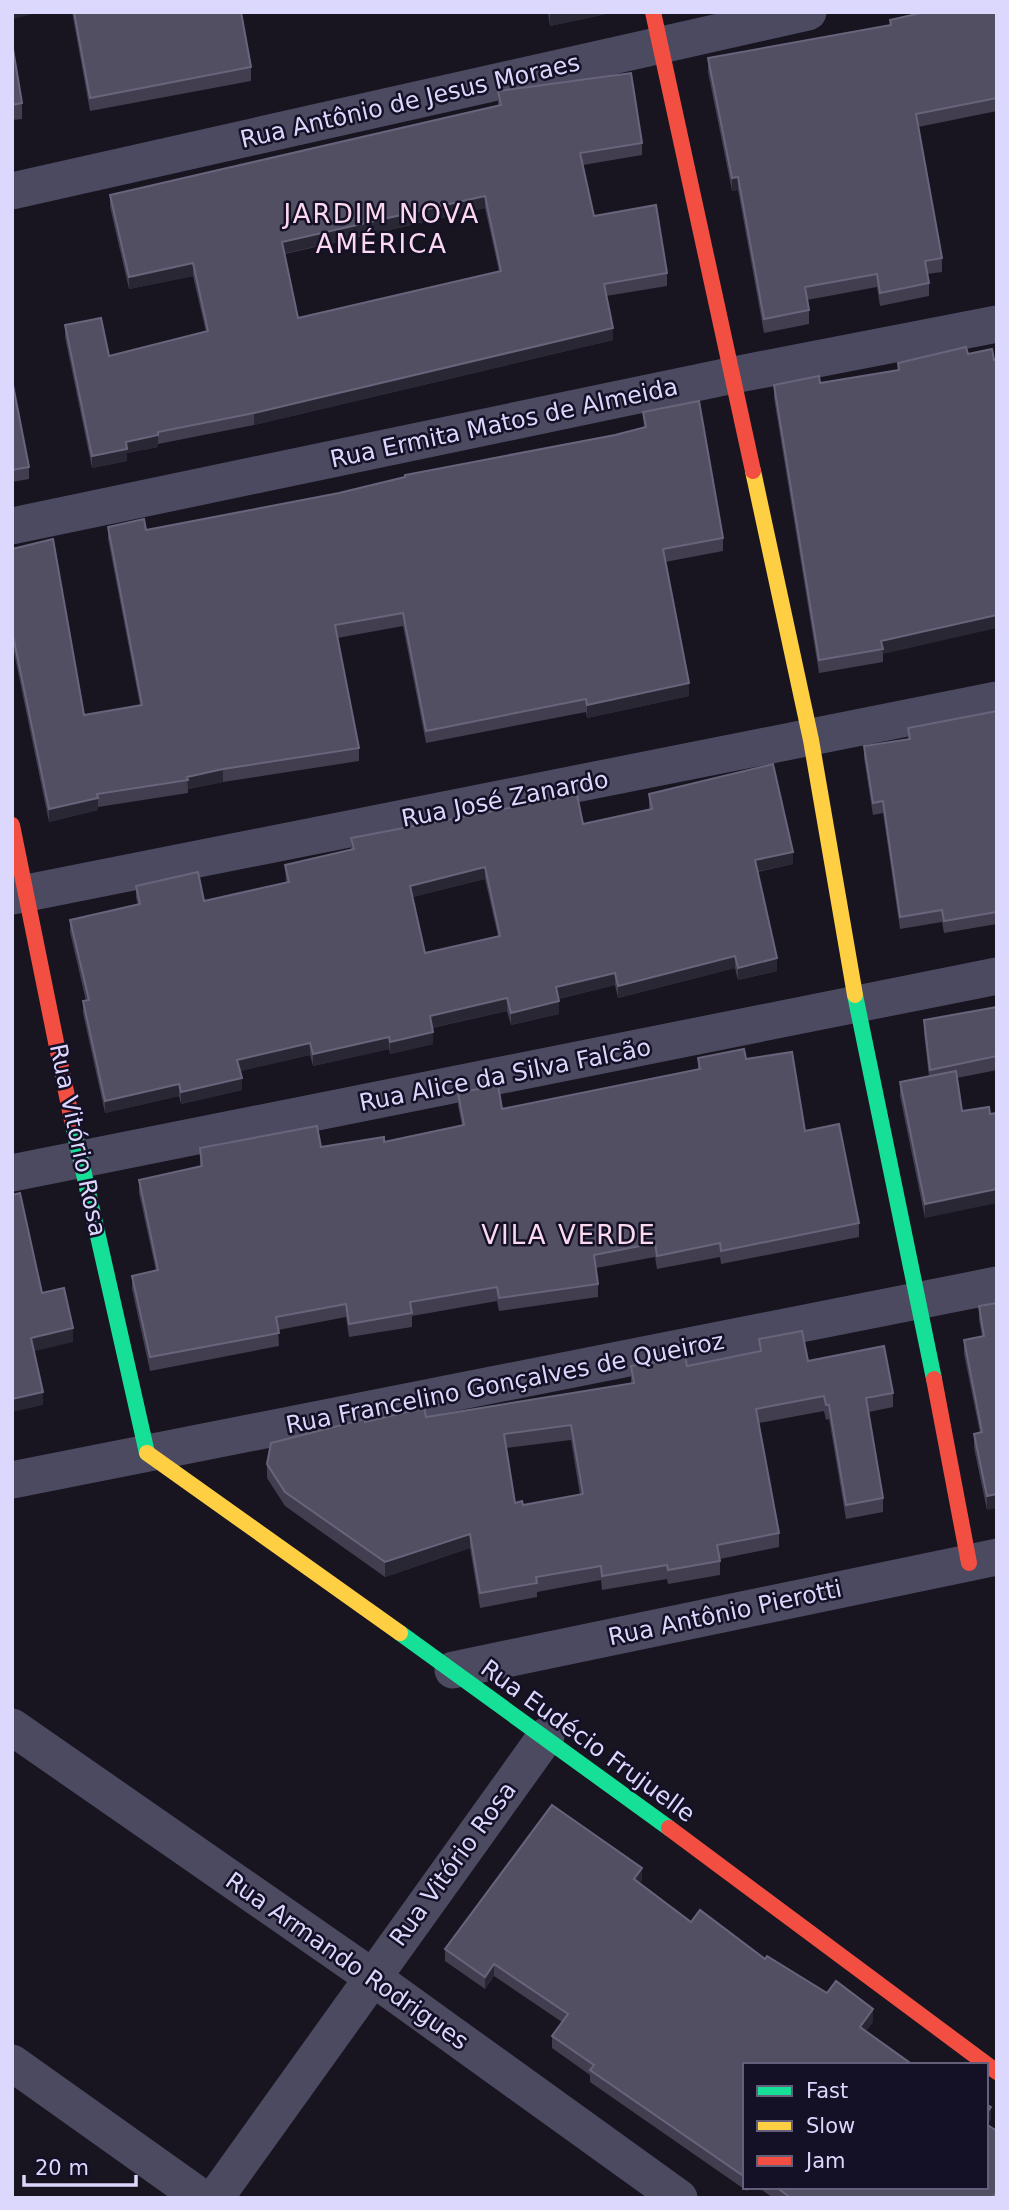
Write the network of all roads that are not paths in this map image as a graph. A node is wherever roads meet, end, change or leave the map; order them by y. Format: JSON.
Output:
{"nodes":[{"id":1,"x":808,"y":12,"type":"edge"},
{"id":2,"x":657,"y":28,"type":"edge"},
{"id":3,"x":12,"y":191,"type":"edge"},
{"id":4,"x":997,"y":324,"type":"edge"},
{"id":5,"x":734,"y":375,"type":"junction"},
{"id":6,"x":12,"y":526,"type":"edge"},
{"id":7,"x":997,"y":700,"type":"edge"},
{"id":8,"x":811,"y":740,"type":"junction"},
{"id":9,"x":12,"y":825,"type":"edge"},
{"id":10,"x":20,"y":894,"type":"edge"},
{"id":11,"x":997,"y":976,"type":"edge"},
{"id":12,"x":857,"y":1005,"type":"junction"},
{"id":13,"x":80,"y":1160,"type":"junction"},
{"id":14,"x":12,"y":1173,"type":"edge"},
{"id":15,"x":997,"y":1285,"type":"edge"},
{"id":16,"x":919,"y":1300,"type":"junction"},
{"id":17,"x":147,"y":1454,"type":"junction"},
{"id":18,"x":12,"y":1480,"type":"edge"},
{"id":19,"x":983,"y":1560,"type":"edge"},
{"id":20,"x":453,"y":1670,"type":"junction"},
{"id":21,"x":12,"y":1727,"type":"edge"},
{"id":22,"x":546,"y":1736,"type":"junction"},
{"id":23,"x":372,"y":1977,"type":"junction"},
{"id":24,"x":12,"y":2063,"type":"edge"},
{"id":25,"x":985,"y":2063,"type":"edge"},
{"id":26,"x":202,"y":2198,"type":"edge"},
{"id":27,"x":215,"y":2198,"type":"edge"},
{"id":28,"x":679,"y":2198,"type":"edge"}],
"edges":[{"from":1,"to":2,"type":"street","name":"Rua Antônio de Jesus Moraes"},
{"from":2,"to":3,"type":"street","name":"Rua Antônio de Jesus Moraes"},
{"from":2,"to":5,"type":"street"},
{"from":4,"to":5,"type":"street","name":"Rua Ermita Matos de Almeida"},
{"from":5,"to":6,"type":"street","name":"Rua Ermita Matos de Almeida"},
{"from":5,"to":8,"type":"street"},
{"from":7,"to":8,"type":"street","name":"Rua José Zanardo"},
{"from":8,"to":10,"type":"street","name":"Rua José Zanardo"},
{"from":8,"to":12,"type":"street"},
{"from":9,"to":10,"type":"street","name":"Rua Vitório Rosa"},
{"from":10,"to":13,"type":"street","name":"Rua Vitório Rosa"},
{"from":11,"to":12,"type":"street","name":"Rua Alice da Silva Falcão"},
{"from":12,"to":13,"type":"street","name":"Rua Alice da Silva Falcão"},
{"from":12,"to":16,"type":"street"},
{"from":13,"to":14,"type":"street","name":"Rua Alice da Silva Falcão"},
{"from":13,"to":17,"type":"street","name":"Rua Vitório Rosa"},
{"from":15,"to":16,"type":"street","name":"Rua Francelino Gonçalves de Queiroz"},
{"from":16,"to":17,"type":"street","name":"Rua Francelino Gonçalves de Queiroz"},
{"from":16,"to":19,"type":"street"},
{"from":17,"to":18,"type":"street","name":"Rua Francelino Gonçalves de Queiroz"},
{"from":17,"to":20,"type":"street","name":"Rua Eudécio Frujuelle"},
{"from":19,"to":20,"type":"street","name":"Rua Antônio Pierotti"},
{"from":20,"to":22,"type":"street","name":"Rua Eudécio Frujuelle"},
{"from":21,"to":23,"type":"street","name":"Rua Armando Rodrigues"},
{"from":22,"to":23,"type":"street","name":"Rua Vitório Rosa"},
{"from":22,"to":25,"type":"street","name":"Rua Eudécio Frujuelle"},
{"from":23,"to":27,"type":"street","name":"Rua Vitório Rosa"},
{"from":23,"to":28,"type":"street","name":"Rua Armando Rodrigues"},
{"from":24,"to":26,"type":"street"}]}
